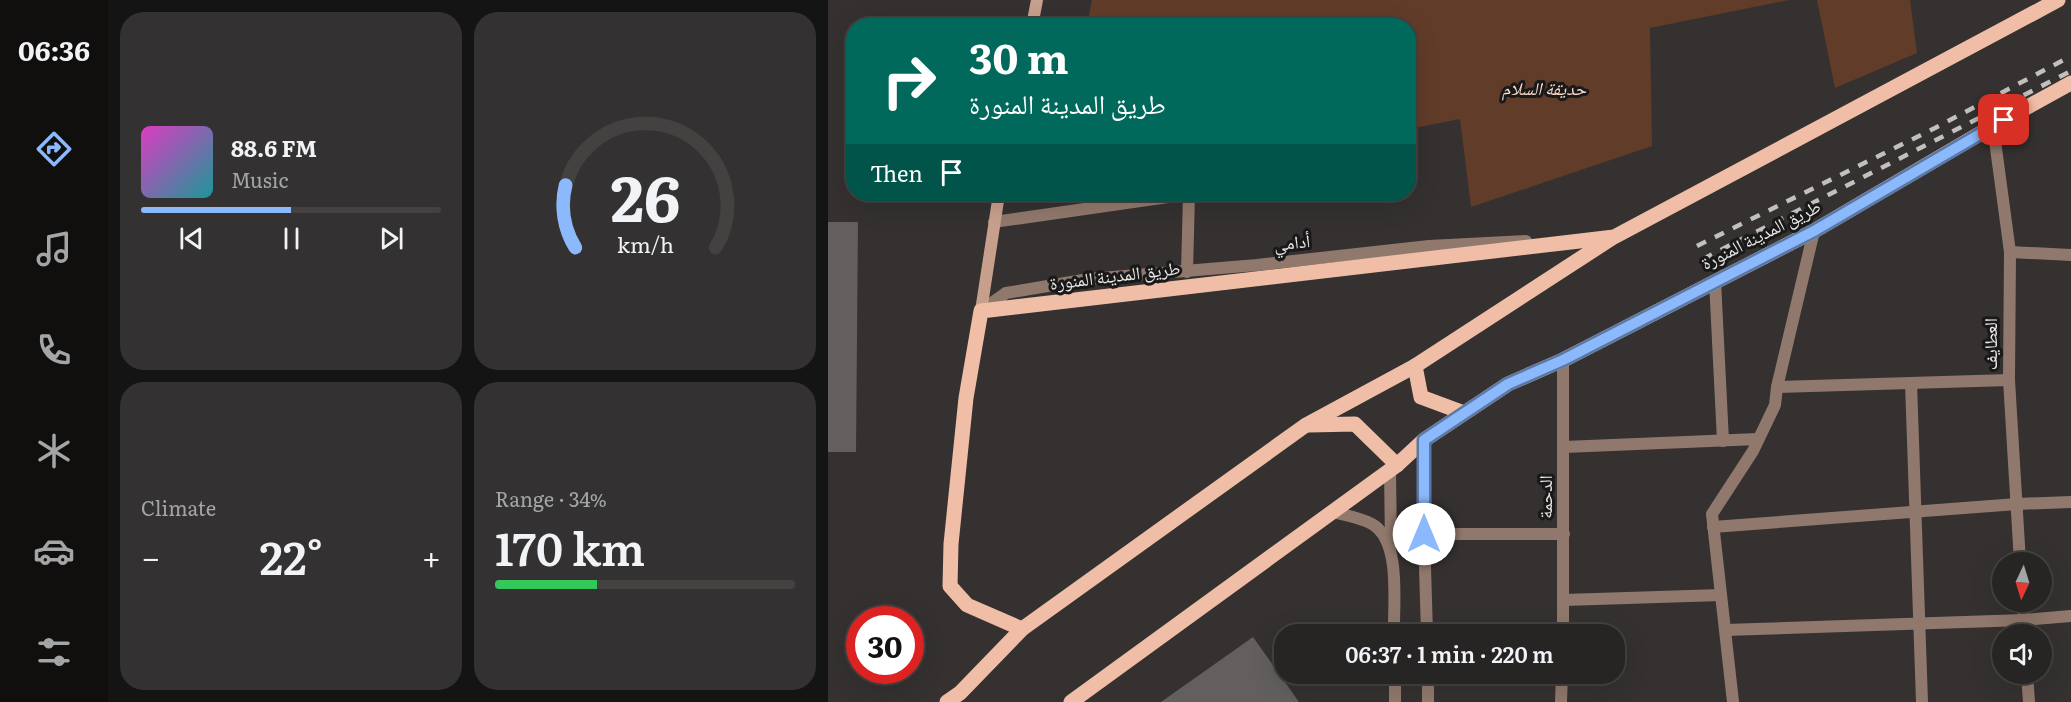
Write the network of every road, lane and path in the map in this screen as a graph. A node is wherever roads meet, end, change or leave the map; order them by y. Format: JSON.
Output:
{"nodes":[{"id":1,"x":1037,"y":0,"type":"edge"},
{"id":2,"x":2058,"y":0,"type":"edge"},
{"id":3,"x":1034,"y":18,"type":"edge"},
{"id":4,"x":2071,"y":83,"type":"edge"},
{"id":5,"x":1993,"y":126,"type":"junction"},
{"id":6,"x":998,"y":201,"type":"edge"},
{"id":7,"x":1140,"y":201,"type":"edge"},
{"id":8,"x":1189,"y":201,"type":"edge"},
{"id":9,"x":994,"y":222,"type":"junction"},
{"id":10,"x":1814,"y":231,"type":"junction"},
{"id":11,"x":1614,"y":237,"type":"junction"},
{"id":12,"x":2010,"y":252,"type":"junction"},
{"id":13,"x":2071,"y":255,"type":"edge"},
{"id":14,"x":1187,"y":272,"type":"junction"},
{"id":15,"x":1715,"y":281,"type":"junction"},
{"id":16,"x":981,"y":311,"type":"junction"},
{"id":17,"x":1563,"y":360,"type":"junction"},
{"id":18,"x":1415,"y":366,"type":"junction"},
{"id":19,"x":2009,"y":380,"type":"junction"},
{"id":20,"x":1911,"y":383,"type":"junction"},
{"id":21,"x":1777,"y":387,"type":"junction"},
{"id":22,"x":1464,"y":413,"type":"junction"},
{"id":23,"x":1306,"y":426,"type":"junction"},
{"id":24,"x":1758,"y":439,"type":"junction"},
{"id":25,"x":1424,"y":440,"type":"junction"},
{"id":26,"x":1723,"y":441,"type":"junction"},
{"id":27,"x":1564,"y":447,"type":"junction"},
{"id":28,"x":1393,"y":467,"type":"junction"},
{"id":29,"x":2071,"y":502,"type":"edge"},
{"id":30,"x":2017,"y":504,"type":"junction"},
{"id":31,"x":1332,"y":512,"type":"junction"},
{"id":32,"x":1916,"y":512,"type":"junction"},
{"id":33,"x":1713,"y":527,"type":"junction"},
{"id":34,"x":1424,"y":534,"type":"junction"},
{"id":35,"x":1564,"y":534,"type":"junction"},
{"id":36,"x":1390,"y":547,"type":"junction"},
{"id":37,"x":2019,"y":552,"type":"edge"},
{"id":38,"x":1720,"y":595,"type":"junction"},
{"id":39,"x":1564,"y":600,"type":"junction"},
{"id":40,"x":2024,"y":612,"type":"edge"},
{"id":41,"x":2071,"y":616,"type":"edge"},
{"id":42,"x":2024,"y":620,"type":"junction"},
{"id":43,"x":1394,"y":624,"type":"edge"},
{"id":44,"x":1427,"y":624,"type":"edge"},
{"id":45,"x":1563,"y":624,"type":"edge"},
{"id":46,"x":1920,"y":624,"type":"junction"},
{"id":47,"x":2024,"y":624,"type":"edge"},
{"id":48,"x":1022,"y":629,"type":"junction"},
{"id":49,"x":1725,"y":630,"type":"junction"},
{"id":50,"x":1395,"y":684,"type":"edge"},
{"id":51,"x":1428,"y":684,"type":"edge"},
{"id":52,"x":1562,"y":684,"type":"edge"},
{"id":53,"x":2028,"y":684,"type":"edge"},
{"id":54,"x":947,"y":702,"type":"edge"},
{"id":55,"x":1071,"y":702,"type":"edge"},
{"id":56,"x":1395,"y":702,"type":"edge"},
{"id":57,"x":1428,"y":702,"type":"edge"},
{"id":58,"x":1561,"y":702,"type":"edge"},
{"id":59,"x":1732,"y":702,"type":"edge"},
{"id":60,"x":1922,"y":702,"type":"edge"},
{"id":61,"x":2029,"y":702,"type":"edge"}],
"edges":[{"from":1,"to":3,"type":"main road"},
{"from":2,"to":11,"type":"main road","name":"طريق المدينة المنورة"},
{"from":4,"to":5,"type":"main road","name":"طريق المدينة المنورة"},
{"from":5,"to":10,"type":"main road","name":"طريق المدينة المنورة"},
{"from":5,"to":12,"type":"street","name":"العطايف"},
{"from":6,"to":9,"type":"main road"},
{"from":7,"to":9,"type":"street"},
{"from":8,"to":14,"type":"street"},
{"from":9,"to":16,"type":"main road"},
{"from":10,"to":15,"type":"main road","name":"طريق المدينة المنورة"},
{"from":10,"to":21,"type":"street"},
{"from":11,"to":14,"type":"street","name":"أدامي"},
{"from":11,"to":16,"type":"main road","name":"طريق المدينة المنورة"},
{"from":11,"to":18,"type":"main road","name":"طريق المدينة المنورة"},
{"from":12,"to":13,"type":"street"},
{"from":12,"to":19,"type":"street","name":"العطايف"},
{"from":14,"to":16,"type":"street","name":"أدامي"},
{"from":15,"to":17,"type":"main road","name":"طريق المدينة المنورة"},
{"from":15,"to":26,"type":"street"},
{"from":16,"to":48,"type":"main road"},
{"from":17,"to":22,"type":"main road","name":"طريق المدينة المنورة"},
{"from":17,"to":27,"type":"street","name":"الدحمة"},
{"from":18,"to":22,"type":"main road"},
{"from":18,"to":23,"type":"main road","name":"طريق المدينة المنورة"},
{"from":19,"to":20,"type":"street"},
{"from":19,"to":30,"type":"street","name":"العطايف"},
{"from":20,"to":21,"type":"street"},
{"from":20,"to":32,"type":"street"},
{"from":21,"to":24,"type":"street"},
{"from":22,"to":25,"type":"main road","name":"طريق المدينة المنورة"},
{"from":23,"to":28,"type":"main road"},
{"from":23,"to":48,"type":"main road","name":"طريق المدينة المنورة"},
{"from":24,"to":26,"type":"street"},
{"from":24,"to":33,"type":"street"},
{"from":25,"to":28,"type":"main road","name":"طريق المدينة المنورة"},
{"from":25,"to":34,"type":"street"},
{"from":26,"to":27,"type":"street"},
{"from":27,"to":35,"type":"street","name":"الدحمة"},
{"from":28,"to":31,"type":"main road","name":"طريق المدينة المنورة"},
{"from":28,"to":36,"type":"street"},
{"from":29,"to":30,"type":"street"},
{"from":30,"to":32,"type":"street"},
{"from":30,"to":37,"type":"street","name":"العطايف"},
{"from":31,"to":36,"type":"street"},
{"from":31,"to":55,"type":"main road","name":"طريق المدينة المنورة"},
{"from":32,"to":33,"type":"street"},
{"from":32,"to":46,"type":"street"},
{"from":33,"to":38,"type":"street"},
{"from":34,"to":35,"type":"street"},
{"from":34,"to":44,"type":"street"},
{"from":35,"to":39,"type":"street","name":"الدحمة"},
{"from":36,"to":43,"type":"street"},
{"from":38,"to":39,"type":"street"},
{"from":38,"to":49,"type":"street"},
{"from":39,"to":45,"type":"street","name":"الدحمة"},
{"from":40,"to":42,"type":"street"},
{"from":41,"to":42,"type":"street"},
{"from":42,"to":46,"type":"street"},
{"from":42,"to":47,"type":"street"},
{"from":46,"to":49,"type":"street"},
{"from":46,"to":60,"type":"street"},
{"from":48,"to":54,"type":"main road","name":"طريق المدينة المنورة"},
{"from":49,"to":59,"type":"street"},
{"from":50,"to":56,"type":"street"},
{"from":51,"to":57,"type":"street"},
{"from":52,"to":58,"type":"street"},
{"from":53,"to":61,"type":"street"}]}
